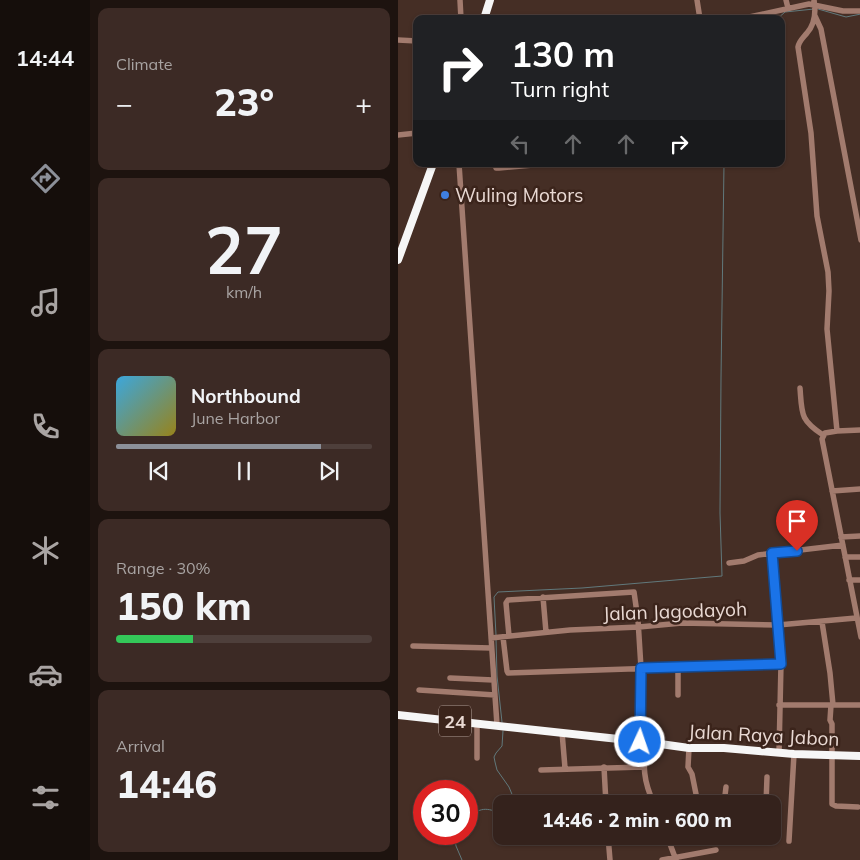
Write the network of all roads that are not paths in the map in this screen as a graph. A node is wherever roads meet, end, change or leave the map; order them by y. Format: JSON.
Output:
{"nodes":[{"id":1,"x":460,"y":0,"type":"edge"},
{"id":2,"x":490,"y":0,"type":"edge"},
{"id":3,"x":696,"y":0,"type":"edge"},
{"id":4,"x":786,"y":0,"type":"edge"},
{"id":5,"x":788,"y":8,"type":"junction"},
{"id":6,"x":815,"y":8,"type":"edge"},
{"id":7,"x":860,"y":11,"type":"edge"},
{"id":8,"x":460,"y":15,"type":"edge"},
{"id":9,"x":485,"y":15,"type":"edge"},
{"id":10,"x":699,"y":15,"type":"edge"},
{"id":11,"x":757,"y":15,"type":"edge"},
{"id":12,"x":398,"y":40,"type":"edge"},
{"id":13,"x":413,"y":41,"type":"edge"},
{"id":14,"x":413,"y":133,"type":"edge"},
{"id":15,"x":398,"y":135,"type":"edge"},
{"id":16,"x":432,"y":167,"type":"edge"},
{"id":17,"x":459,"y":167,"type":"edge"},
{"id":18,"x":496,"y":167,"type":"edge"},
{"id":19,"x":510,"y":167,"type":"edge"},
{"id":20,"x":860,"y":240,"type":"edge"},
{"id":21,"x":398,"y":260,"type":"edge"},
{"id":22,"x":800,"y":388,"type":"dead end"},
{"id":23,"x":860,"y":430,"type":"edge"},
{"id":24,"x":837,"y":431,"type":"junction"},
{"id":25,"x":823,"y":435,"type":"junction"},
{"id":26,"x":860,"y":489,"type":"edge"},
{"id":27,"x":832,"y":492,"type":"junction"},
{"id":28,"x":860,"y":536,"type":"edge"},
{"id":29,"x":841,"y":537,"type":"junction"},
{"id":30,"x":840,"y":545,"type":"junction"},
{"id":31,"x":772,"y":553,"type":"junction"},
{"id":32,"x":845,"y":557,"type":"junction"},
{"id":33,"x":860,"y":557,"type":"edge"},
{"id":34,"x":729,"y":564,"type":"dead end"},
{"id":35,"x":849,"y":580,"type":"junction"},
{"id":36,"x":860,"y":580,"type":"edge"},
{"id":37,"x":543,"y":597,"type":"junction"},
{"id":38,"x":855,"y":618,"type":"junction"},
{"id":39,"x":822,"y":622,"type":"junction"},
{"id":40,"x":778,"y":625,"type":"junction"},
{"id":41,"x":639,"y":627,"type":"junction"},
{"id":42,"x":546,"y":632,"type":"junction"},
{"id":43,"x":860,"y":635,"type":"edge"},
{"id":44,"x":499,"y":637,"type":"junction"},
{"id":45,"x":413,"y":646,"type":"dead end"},
{"id":46,"x":492,"y":648,"type":"junction"},
{"id":47,"x":781,"y":664,"type":"junction"},
{"id":48,"x":678,"y":666,"type":"junction"},
{"id":49,"x":641,"y":668,"type":"junction"},
{"id":50,"x":450,"y":678,"type":"dead end"},
{"id":51,"x":493,"y":680,"type":"junction"},
{"id":52,"x":419,"y":690,"type":"dead end"},
{"id":53,"x":495,"y":695,"type":"junction"},
{"id":54,"x":678,"y":695,"type":"dead end"},
{"id":55,"x":779,"y":705,"type":"junction"},
{"id":56,"x":832,"y":705,"type":"junction"},
{"id":57,"x":860,"y":705,"type":"edge"},
{"id":58,"x":398,"y":715,"type":"edge"},
{"id":59,"x":478,"y":723,"type":"junction"},
{"id":60,"x":501,"y":725,"type":"junction"},
{"id":61,"x":562,"y":732,"type":"junction"},
{"id":62,"x":643,"y":742,"type":"junction"},
{"id":63,"x":689,"y":748,"type":"junction"},
{"id":64,"x":779,"y":753,"type":"junction"},
{"id":65,"x":794,"y":754,"type":"junction"},
{"id":66,"x":832,"y":755,"type":"junction"},
{"id":67,"x":860,"y":756,"type":"edge"},
{"id":68,"x":477,"y":758,"type":"dead end"},
{"id":69,"x":643,"y":767,"type":"junction"},
{"id":70,"x":565,"y":768,"type":"junction"},
{"id":71,"x":604,"y":768,"type":"junction"},
{"id":72,"x":541,"y":770,"type":"dead end"},
{"id":73,"x":767,"y":777,"type":"dead end"},
{"id":74,"x":726,"y":787,"type":"dead end"},
{"id":75,"x":606,"y":795,"type":"edge"},
{"id":76,"x":650,"y":795,"type":"edge"},
{"id":77,"x":696,"y":795,"type":"edge"},
{"id":78,"x":725,"y":795,"type":"edge"},
{"id":79,"x":766,"y":795,"type":"edge"},
{"id":80,"x":858,"y":807,"type":"dead end"},
{"id":81,"x":789,"y":841,"type":"dead end"},
{"id":82,"x":609,"y":845,"type":"edge"},
{"id":83,"x":670,"y":845,"type":"edge"},
{"id":84,"x":716,"y":850,"type":"dead end"},
{"id":85,"x":675,"y":859,"type":"edge"},
{"id":86,"x":610,"y":860,"type":"edge"},
{"id":87,"x":662,"y":860,"type":"edge"}],
"edges":[{"from":1,"to":8,"type":"street"},
{"from":2,"to":9,"type":"highway"},
{"from":3,"to":10,"type":"street"},
{"from":4,"to":5,"type":"street"},
{"from":5,"to":6,"type":"street"},
{"from":5,"to":11,"type":"street"},
{"from":6,"to":7,"type":"street"},
{"from":6,"to":20,"type":"street"},
{"from":6,"to":24,"type":"street"},
{"from":12,"to":13,"type":"street"},
{"from":14,"to":15,"type":"street"},
{"from":16,"to":21,"type":"highway"},
{"from":17,"to":44,"type":"street"},
{"from":18,"to":19,"type":"street"},
{"from":22,"to":25,"type":"street"},
{"from":23,"to":24,"type":"street"},
{"from":24,"to":25,"type":"street"},
{"from":25,"to":27,"type":"street"},
{"from":26,"to":27,"type":"street"},
{"from":27,"to":29,"type":"street"},
{"from":28,"to":29,"type":"street"},
{"from":29,"to":30,"type":"street"},
{"from":30,"to":31,"type":"street"},
{"from":30,"to":32,"type":"street"},
{"from":31,"to":34,"type":"street"},
{"from":31,"to":40,"type":"street"},
{"from":32,"to":33,"type":"street"},
{"from":32,"to":35,"type":"street"},
{"from":35,"to":36,"type":"street"},
{"from":35,"to":38,"type":"street"},
{"from":37,"to":41,"type":"street"},
{"from":37,"to":42,"type":"street"},
{"from":37,"to":44,"type":"street"},
{"from":38,"to":39,"type":"street","name":"Jalan Jagodayoh"},
{"from":38,"to":43,"type":"street"},
{"from":39,"to":40,"type":"street","name":"Jalan Jagodayoh"},
{"from":39,"to":56,"type":"street"},
{"from":40,"to":41,"type":"street","name":"Jalan Jagodayoh"},
{"from":40,"to":47,"type":"street"},
{"from":41,"to":42,"type":"street","name":"Jalan Jagodayoh"},
{"from":41,"to":49,"type":"street"},
{"from":42,"to":44,"type":"street","name":"Jalan Jagodayoh"},
{"from":44,"to":46,"type":"street"},
{"from":44,"to":49,"type":"street"},
{"from":45,"to":46,"type":"street"},
{"from":46,"to":51,"type":"street"},
{"from":47,"to":48,"type":"street"},
{"from":47,"to":55,"type":"street"},
{"from":48,"to":49,"type":"street"},
{"from":48,"to":54,"type":"street"},
{"from":49,"to":62,"type":"street"},
{"from":50,"to":51,"type":"street"},
{"from":51,"to":53,"type":"street"},
{"from":52,"to":53,"type":"street"},
{"from":53,"to":60,"type":"street"},
{"from":55,"to":56,"type":"street"},
{"from":55,"to":64,"type":"street"},
{"from":56,"to":57,"type":"street"},
{"from":56,"to":66,"type":"street"},
{"from":58,"to":59,"type":"highway","name":"Jalan Raya Jabon","number":"24"},
{"from":59,"to":60,"type":"highway","name":"Jalan Raya Jabon","number":"24"},
{"from":59,"to":68,"type":"street"},
{"from":60,"to":61,"type":"highway","name":"Jalan Raya Jabon","number":"24"},
{"from":61,"to":62,"type":"highway","name":"Jalan Raya Jabon","number":"24"},
{"from":61,"to":70,"type":"street"},
{"from":62,"to":63,"type":"highway","name":"Jalan Raya Jabon","number":"24"},
{"from":62,"to":69,"type":"street"},
{"from":63,"to":64,"type":"highway","name":"Jalan Raya Jabon","number":"24"},
{"from":63,"to":77,"type":"street"},
{"from":64,"to":65,"type":"highway","name":"Jalan Raya Jabon","number":"24"},
{"from":65,"to":66,"type":"highway","name":"Jalan Raya Jabon","number":"24"},
{"from":65,"to":81,"type":"street"},
{"from":66,"to":67,"type":"highway","name":"Jalan Raya Jabon","number":"24"},
{"from":66,"to":80,"type":"street"},
{"from":69,"to":71,"type":"street"},
{"from":69,"to":76,"type":"street"},
{"from":70,"to":71,"type":"street"},
{"from":70,"to":72,"type":"street"},
{"from":71,"to":75,"type":"street"},
{"from":73,"to":79,"type":"street"},
{"from":74,"to":78,"type":"street"},
{"from":82,"to":86,"type":"street"},
{"from":83,"to":85,"type":"street"},
{"from":84,"to":85,"type":"street"},
{"from":85,"to":87,"type":"street"}]}
